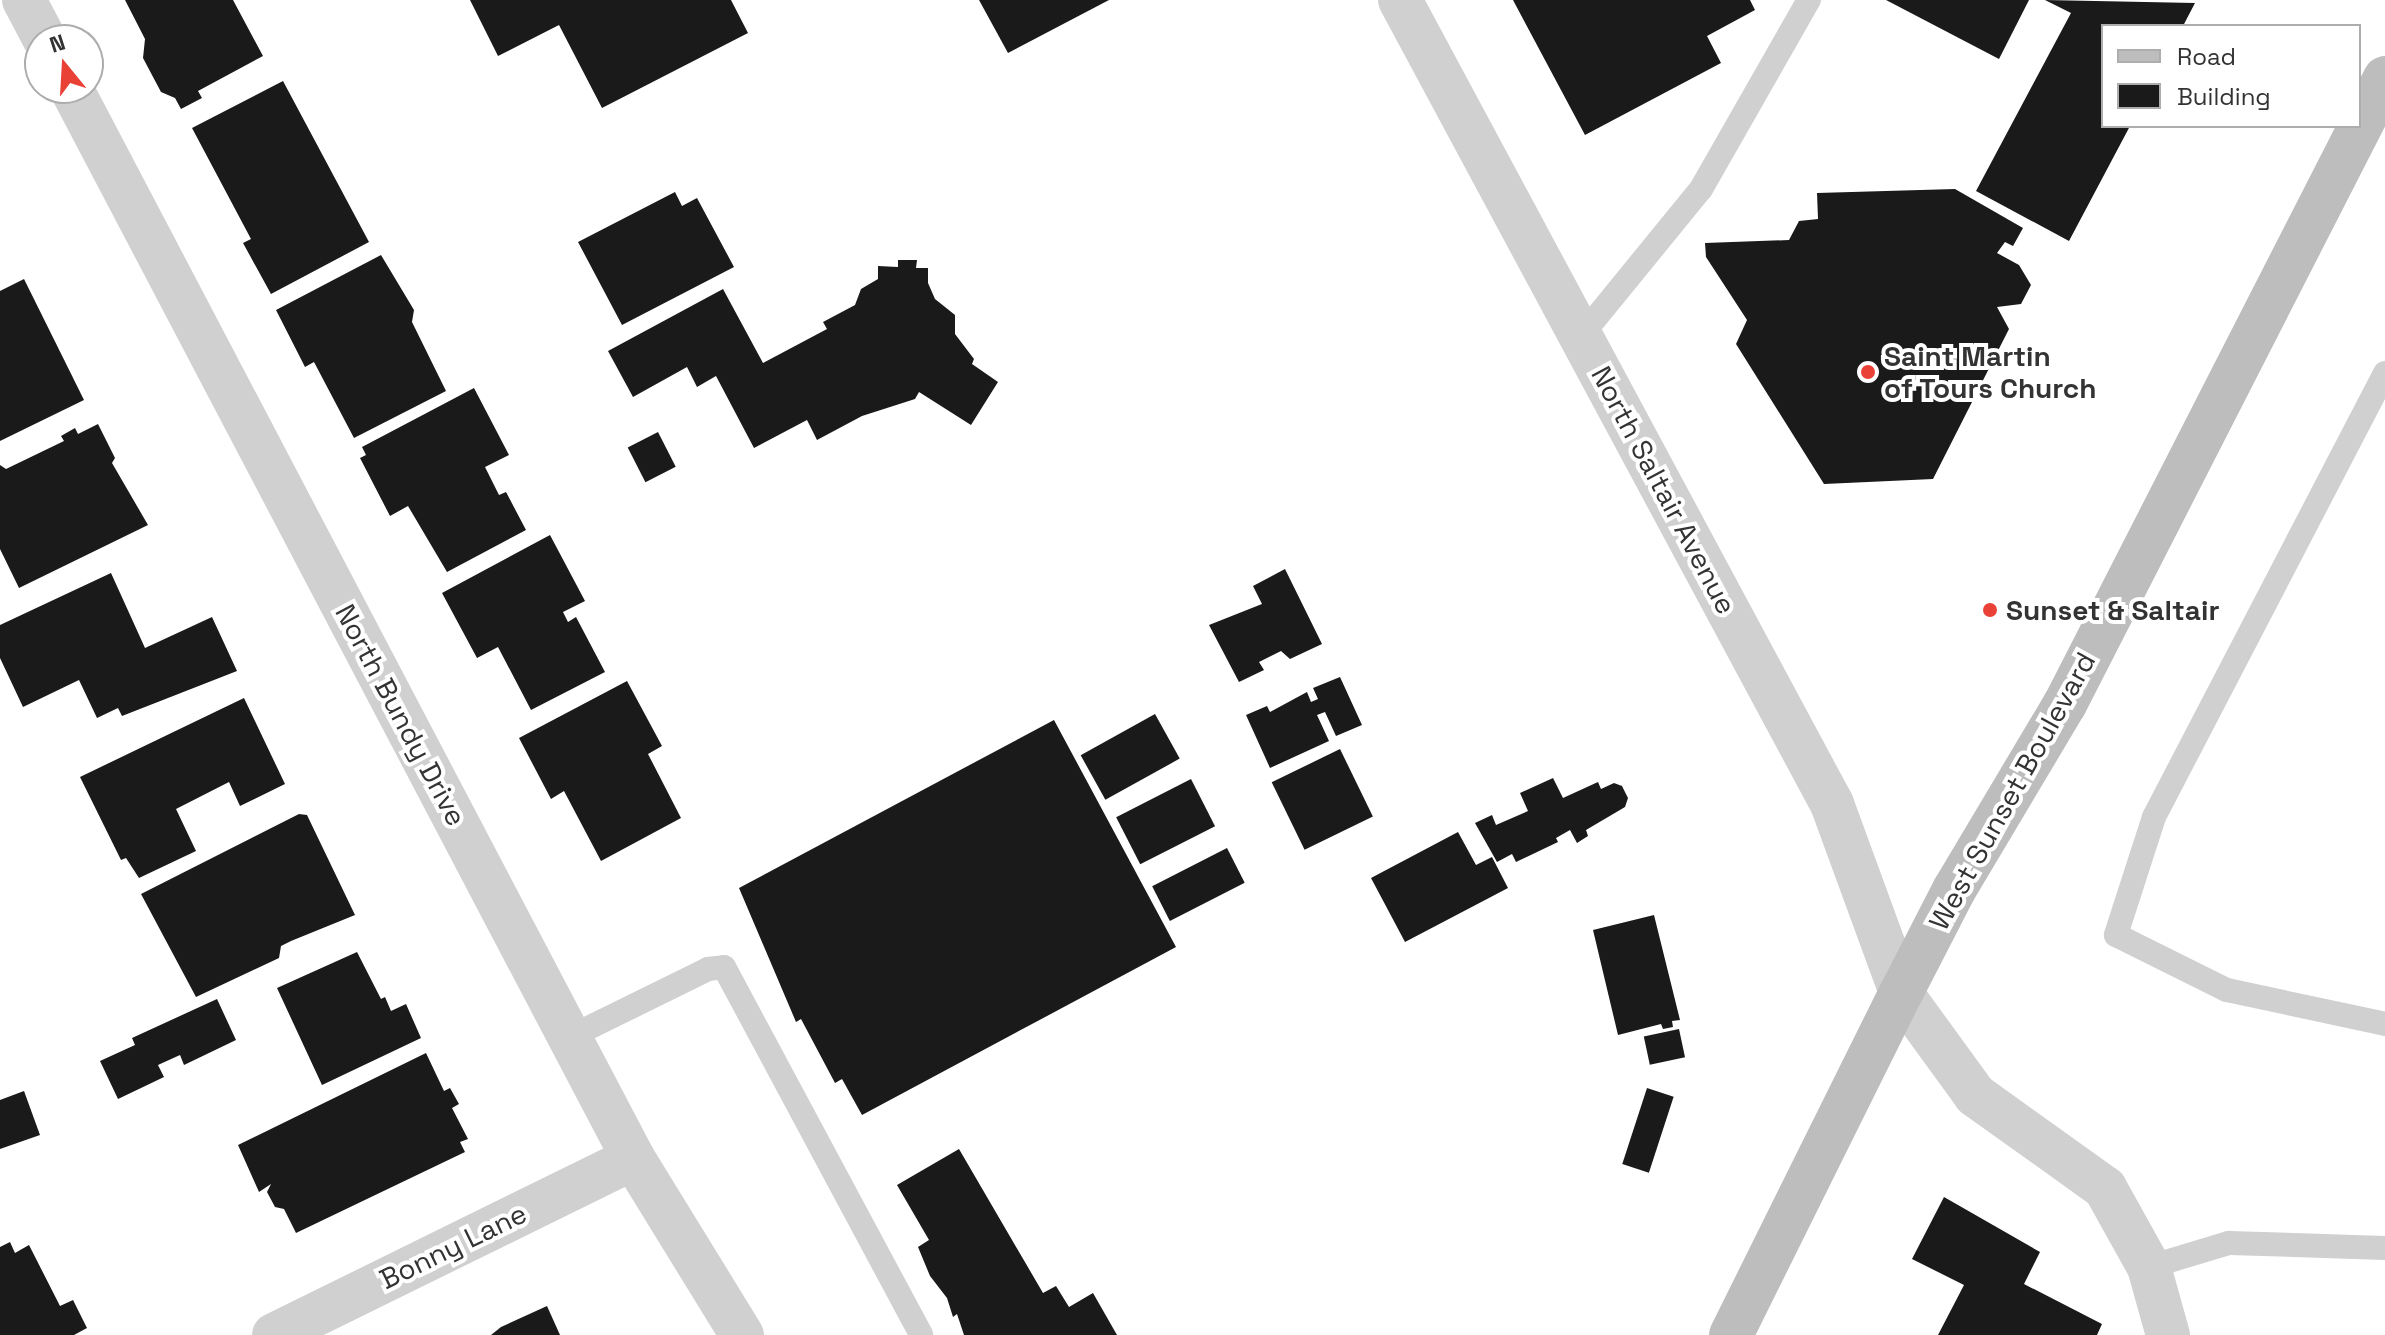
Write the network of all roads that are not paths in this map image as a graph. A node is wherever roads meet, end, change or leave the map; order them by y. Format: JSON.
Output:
{"nodes":[{"id":1,"x":24,"y":0,"type":"edge"},
{"id":2,"x":1400,"y":0,"type":"edge"},
{"id":3,"x":1809,"y":0,"type":"edge"},
{"id":4,"x":37,"y":24,"type":"edge"},
{"id":5,"x":2385,"y":78,"type":"edge"},
{"id":6,"x":79,"y":104,"type":"edge"},
{"id":7,"x":2361,"y":125,"type":"edge"},
{"id":8,"x":2359,"y":128,"type":"edge"},
{"id":9,"x":1581,"y":336,"type":"junction"},
{"id":10,"x":2385,"y":373,"type":"edge"},
{"id":11,"x":1901,"y":993,"type":"junction"},
{"id":12,"x":2385,"y":1024,"type":"edge"},
{"id":13,"x":570,"y":1037,"type":"junction"},
{"id":14,"x":633,"y":1158,"type":"junction"},
{"id":15,"x":2385,"y":1248,"type":"edge"},
{"id":16,"x":2149,"y":1267,"type":"junction"},
{"id":17,"x":274,"y":1335,"type":"edge"},
{"id":18,"x":742,"y":1335,"type":"edge"},
{"id":19,"x":921,"y":1335,"type":"edge"},
{"id":20,"x":1731,"y":1335,"type":"edge"},
{"id":21,"x":2168,"y":1335,"type":"edge"}],
"edges":[{"from":1,"to":4,"type":"street"},
{"from":2,"to":9,"type":"street","name":"North Saltair Avenue"},
{"from":3,"to":9,"type":"lane"},
{"from":5,"to":7,"type":"main road","name":"West Sunset Boulevard"},
{"from":6,"to":13,"type":"street","name":"North Bundy Drive"},
{"from":8,"to":11,"type":"main road","name":"West Sunset Boulevard"},
{"from":9,"to":11,"type":"street","name":"North Saltair Avenue"},
{"from":10,"to":12,"type":"lane"},
{"from":11,"to":16,"type":"street","name":"North Saltair Avenue"},
{"from":11,"to":20,"type":"main road","name":"West Sunset Boulevard"},
{"from":13,"to":14,"type":"street","name":"North Bundy Drive"},
{"from":13,"to":19,"type":"lane"},
{"from":14,"to":17,"type":"street","name":"Bonny Lane"},
{"from":14,"to":18,"type":"street","name":"North Bundy Drive"},
{"from":15,"to":16,"type":"lane"},
{"from":16,"to":21,"type":"street","name":"North Saltair Avenue"}]}
